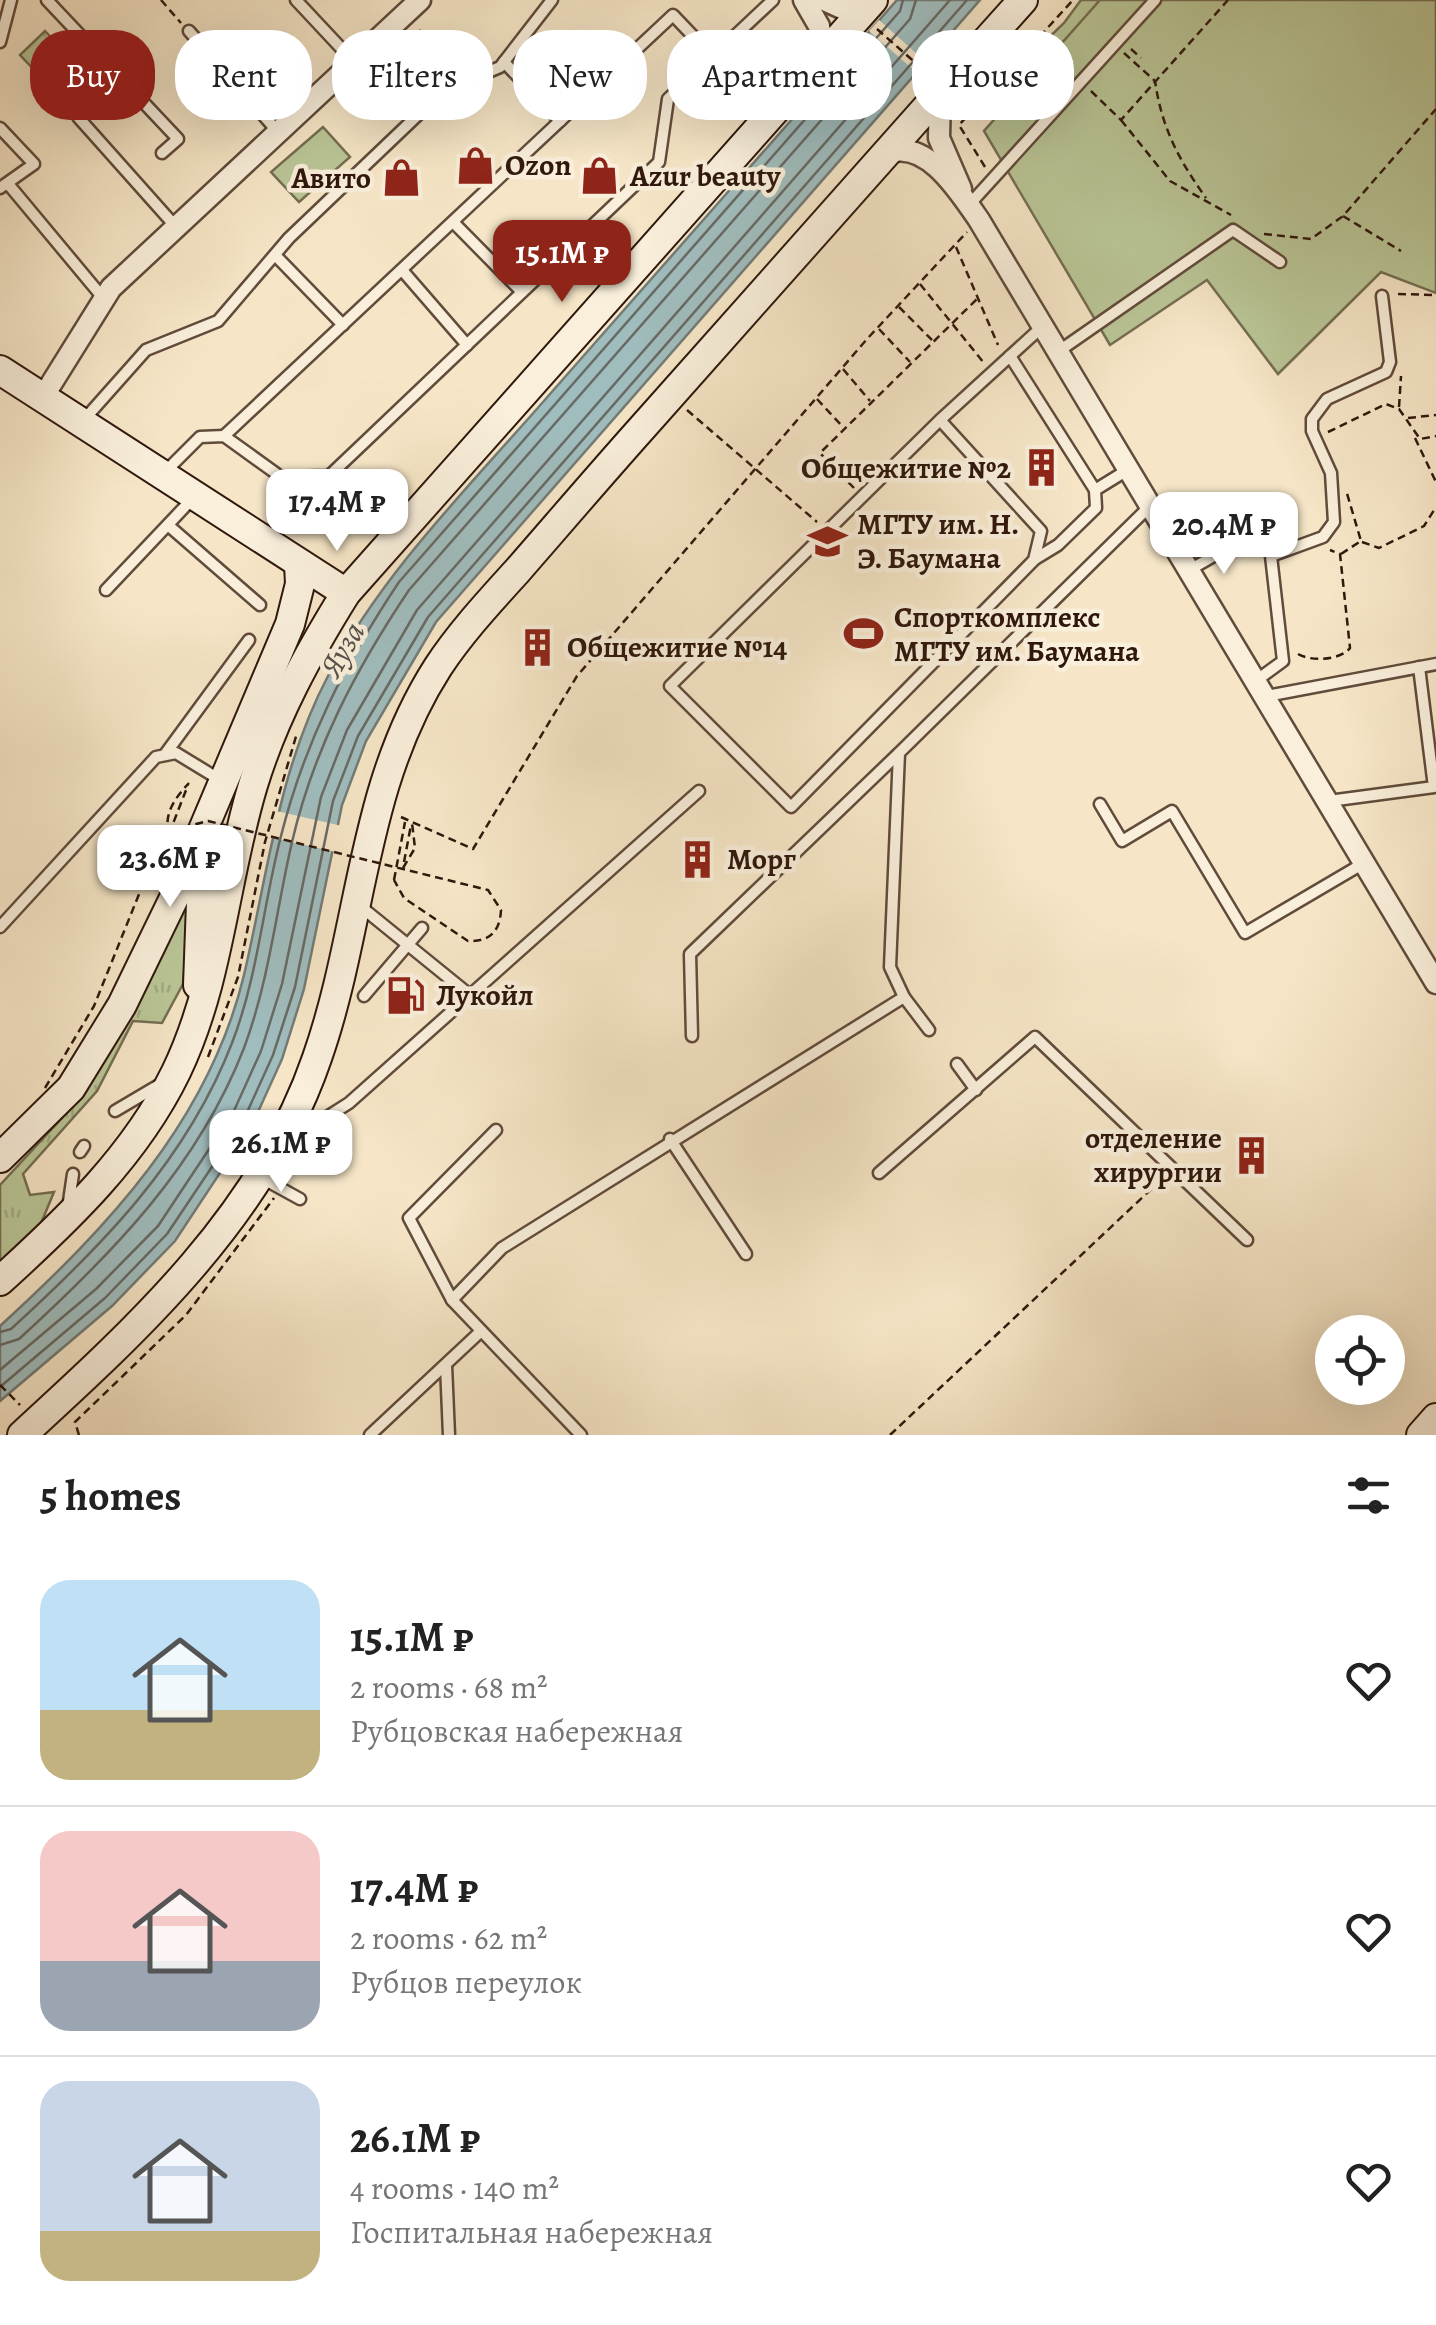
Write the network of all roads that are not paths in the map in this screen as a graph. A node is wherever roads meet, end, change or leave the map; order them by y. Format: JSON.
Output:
{"nodes":[{"id":1,"x":11,"y":0,"type":"edge"},
{"id":2,"x":46,"y":0,"type":"edge"},
{"id":3,"x":296,"y":0,"type":"edge"},
{"id":4,"x":420,"y":0,"type":"edge"},
{"id":5,"x":552,"y":0,"type":"edge"},
{"id":6,"x":774,"y":0,"type":"edge"},
{"id":7,"x":804,"y":0,"type":"edge"},
{"id":8,"x":824,"y":0,"type":"edge"},
{"id":9,"x":1023,"y":0,"type":"edge"},
{"id":10,"x":1155,"y":0,"type":"edge"},
{"id":11,"x":871,"y":10,"type":"edge"},
{"id":12,"x":75,"y":30,"type":"edge"},
{"id":13,"x":388,"y":30,"type":"edge"},
{"id":14,"x":686,"y":30,"type":"edge"},
{"id":15,"x":741,"y":30,"type":"edge"},
{"id":16,"x":820,"y":30,"type":"edge"},
{"id":17,"x":850,"y":30,"type":"edge"},
{"id":18,"x":991,"y":30,"type":"edge"},
{"id":19,"x":332,"y":38,"type":"edge"},
{"id":20,"x":0,"y":42,"type":"edge"},
{"id":21,"x":504,"y":62,"type":"junction"},
{"id":22,"x":332,"y":82,"type":"edge"},
{"id":23,"x":667,"y":107,"type":"edge"},
{"id":24,"x":155,"y":114,"type":"edge"},
{"id":25,"x":912,"y":116,"type":"edge"},
{"id":26,"x":81,"y":120,"type":"edge"},
{"id":27,"x":267,"y":120,"type":"edge"},
{"id":28,"x":766,"y":120,"type":"edge"},
{"id":29,"x":937,"y":120,"type":"edge"},
{"id":30,"x":560,"y":121,"type":"junction"},
{"id":31,"x":0,"y":128,"type":"edge"},
{"id":32,"x":278,"y":132,"type":"junction"},
{"id":33,"x":162,"y":153,"type":"dead end"},
{"id":34,"x":887,"y":153,"type":"junction"},
{"id":35,"x":4,"y":187,"type":"edge"},
{"id":36,"x":967,"y":203,"type":"junction"},
{"id":37,"x":453,"y":222,"type":"junction"},
{"id":38,"x":176,"y":227,"type":"junction"},
{"id":39,"x":274,"y":255,"type":"junction"},
{"id":40,"x":1280,"y":262,"type":"dead end"},
{"id":41,"x":402,"y":270,"type":"junction"},
{"id":42,"x":522,"y":292,"type":"junction"},
{"id":43,"x":1382,"y":296,"type":"road end"},
{"id":44,"x":104,"y":299,"type":"junction"},
{"id":45,"x":343,"y":324,"type":"junction"},
{"id":46,"x":1044,"y":325,"type":"junction"},
{"id":47,"x":467,"y":345,"type":"junction"},
{"id":48,"x":1060,"y":351,"type":"junction"},
{"id":49,"x":1007,"y":358,"type":"junction"},
{"id":50,"x":0,"y":370,"type":"edge"},
{"id":51,"x":43,"y":398,"type":"junction"},
{"id":52,"x":940,"y":420,"type":"junction"},
{"id":53,"x":82,"y":422,"type":"junction"},
{"id":54,"x":224,"y":436,"type":"junction"},
{"id":55,"x":1130,"y":468,"type":"junction"},
{"id":56,"x":162,"y":474,"type":"junction"},
{"id":57,"x":1096,"y":490,"type":"junction"},
{"id":58,"x":195,"y":496,"type":"junction"},
{"id":59,"x":1151,"y":504,"type":"junction"},
{"id":60,"x":168,"y":526,"type":"junction"},
{"id":61,"x":1219,"y":553,"type":"dead end"},
{"id":62,"x":1034,"y":560,"type":"junction"},
{"id":63,"x":299,"y":564,"type":"junction"},
{"id":64,"x":1190,"y":569,"type":"junction"},
{"id":65,"x":106,"y":590,"type":"dead end"},
{"id":66,"x":346,"y":593,"type":"junction"},
{"id":67,"x":260,"y":605,"type":"dead end"},
{"id":68,"x":329,"y":620,"type":"junction"},
{"id":69,"x":249,"y":640,"type":"dead end"},
{"id":70,"x":1436,"y":664,"type":"edge"},
{"id":71,"x":272,"y":665,"type":"junction"},
{"id":72,"x":1419,"y":667,"type":"junction"},
{"id":73,"x":1262,"y":688,"type":"junction"},
{"id":74,"x":166,"y":753,"type":"junction"},
{"id":75,"x":899,"y":753,"type":"junction"},
{"id":76,"x":700,"y":790,"type":"dead end"},
{"id":77,"x":217,"y":795,"type":"junction"},
{"id":78,"x":1328,"y":800,"type":"junction"},
{"id":79,"x":1100,"y":804,"type":"dead end"},
{"id":80,"x":1365,"y":862,"type":"junction"},
{"id":81,"x":355,"y":903,"type":"junction"},
{"id":82,"x":0,"y":928,"type":"edge"},
{"id":83,"x":422,"y":928,"type":"dead end"},
{"id":84,"x":409,"y":944,"type":"junction"},
{"id":85,"x":1436,"y":983,"type":"edge"},
{"id":86,"x":364,"y":996,"type":"dead end"},
{"id":87,"x":472,"y":996,"type":"junction"},
{"id":88,"x":904,"y":998,"type":"junction"},
{"id":89,"x":198,"y":1020,"type":"junction"},
{"id":90,"x":929,"y":1030,"type":"dead end"},
{"id":91,"x":692,"y":1036,"type":"dead end"},
{"id":92,"x":957,"y":1064,"type":"dead end"},
{"id":93,"x":189,"y":1071,"type":"junction"},
{"id":94,"x":976,"y":1090,"type":"junction"},
{"id":95,"x":115,"y":1111,"type":"dead end"},
{"id":96,"x":496,"y":1130,"type":"dead end"},
{"id":97,"x":670,"y":1140,"type":"junction"},
{"id":98,"x":275,"y":1149,"type":"junction"},
{"id":99,"x":0,"y":1158,"type":"edge"},
{"id":100,"x":880,"y":1172,"type":"dead end"},
{"id":101,"x":73,"y":1174,"type":"dead end"},
{"id":102,"x":259,"y":1176,"type":"junction"},
{"id":103,"x":300,"y":1199,"type":"dead end"},
{"id":104,"x":65,"y":1222,"type":"junction"},
{"id":105,"x":1248,"y":1240,"type":"dead end"},
{"id":106,"x":746,"y":1254,"type":"dead end"},
{"id":107,"x":0,"y":1281,"type":"edge"},
{"id":108,"x":452,"y":1300,"type":"junction"},
{"id":109,"x":480,"y":1333,"type":"junction"},
{"id":110,"x":446,"y":1364,"type":"junction"},
{"id":111,"x":1436,"y":1418,"type":"edge"},
{"id":112,"x":12,"y":1422,"type":"edge"},
{"id":113,"x":55,"y":1422,"type":"edge"},
{"id":114,"x":370,"y":1435,"type":"edge"},
{"id":115,"x":448,"y":1435,"type":"edge"},
{"id":116,"x":581,"y":1435,"type":"edge"},
{"id":117,"x":1421,"y":1435,"type":"edge"}],
"edges":[{"from":1,"to":20,"type":"lane"},
{"from":2,"to":12,"type":"lane"},
{"from":3,"to":19,"type":"lane"},
{"from":4,"to":13,"type":"street"},
{"from":5,"to":21,"type":"lane"},
{"from":6,"to":15,"type":"lane"},
{"from":7,"to":16,"type":"street"},
{"from":8,"to":11,"type":"street"},
{"from":9,"to":18,"type":"main road"},
{"from":10,"to":36,"type":"lane"},
{"from":11,"to":17,"type":"main road"},
{"from":14,"to":30,"type":"lane"},
{"from":21,"to":30,"type":"lane"},
{"from":21,"to":39,"type":"lane"},
{"from":22,"to":32,"type":"street"},
{"from":23,"to":42,"type":"lane"},
{"from":24,"to":33,"type":"lane"},
{"from":25,"to":34,"type":"main road"},
{"from":26,"to":38,"type":"lane"},
{"from":27,"to":32,"type":"lane"},
{"from":28,"to":66,"type":"main road"},
{"from":29,"to":36,"type":"street"},
{"from":30,"to":37,"type":"lane"},
{"from":31,"to":35,"type":"lane"},
{"from":32,"to":38,"type":"street"},
{"from":34,"to":36,"type":"street"},
{"from":34,"to":81,"type":"main road"},
{"from":35,"to":44,"type":"lane"},
{"from":36,"to":46,"type":"street"},
{"from":37,"to":41,"type":"lane"},
{"from":37,"to":42,"type":"lane"},
{"from":38,"to":44,"type":"street"},
{"from":39,"to":45,"type":"lane"},
{"from":39,"to":53,"type":"lane"},
{"from":40,"to":48,"type":"lane"},
{"from":41,"to":45,"type":"lane"},
{"from":41,"to":47,"type":"lane"},
{"from":42,"to":47,"type":"lane"},
{"from":43,"to":73,"type":"lane"},
{"from":44,"to":51,"type":"street"},
{"from":45,"to":54,"type":"lane"},
{"from":46,"to":48,"type":"street"},
{"from":46,"to":49,"type":"lane"},
{"from":47,"to":54,"type":"lane"},
{"from":48,"to":55,"type":"street"},
{"from":49,"to":52,"type":"lane"},
{"from":49,"to":57,"type":"lane"},
{"from":50,"to":51,"type":"main road"},
{"from":51,"to":53,"type":"main road"},
{"from":52,"to":62,"type":"lane"},
{"from":52,"to":62,"type":"lane"},
{"from":53,"to":56,"type":"main road"},
{"from":54,"to":56,"type":"lane"},
{"from":55,"to":57,"type":"lane"},
{"from":55,"to":59,"type":"street"},
{"from":56,"to":58,"type":"main road"},
{"from":57,"to":62,"type":"lane"},
{"from":58,"to":60,"type":"lane"},
{"from":58,"to":63,"type":"main road"},
{"from":59,"to":64,"type":"street"},
{"from":59,"to":75,"type":"lane"},
{"from":60,"to":65,"type":"lane"},
{"from":60,"to":67,"type":"lane"},
{"from":61,"to":64,"type":"lane"},
{"from":63,"to":66,"type":"main road"},
{"from":63,"to":71,"type":"main road"},
{"from":64,"to":73,"type":"street"},
{"from":66,"to":68,"type":"main road"},
{"from":68,"to":71,"type":"main road"},
{"from":68,"to":89,"type":"main road"},
{"from":69,"to":74,"type":"lane"},
{"from":70,"to":72,"type":"lane"},
{"from":71,"to":77,"type":"main road"},
{"from":72,"to":73,"type":"lane"},
{"from":72,"to":78,"type":"lane"},
{"from":73,"to":78,"type":"street"},
{"from":74,"to":77,"type":"lane"},
{"from":74,"to":82,"type":"lane"},
{"from":75,"to":88,"type":"lane"},
{"from":75,"to":91,"type":"lane"},
{"from":76,"to":87,"type":"lane"},
{"from":77,"to":89,"type":"main road"},
{"from":77,"to":99,"type":"main road"},
{"from":78,"to":80,"type":"street"},
{"from":79,"to":80,"type":"lane"},
{"from":80,"to":85,"type":"street"},
{"from":81,"to":84,"type":"lane"},
{"from":81,"to":98,"type":"main road"},
{"from":83,"to":84,"type":"lane"},
{"from":84,"to":86,"type":"lane"},
{"from":84,"to":87,"type":"lane"},
{"from":87,"to":98,"type":"lane"},
{"from":88,"to":90,"type":"lane"},
{"from":88,"to":97,"type":"lane"},
{"from":89,"to":93,"type":"main road"},
{"from":92,"to":94,"type":"lane"},
{"from":93,"to":95,"type":"lane"},
{"from":93,"to":104,"type":"main road"},
{"from":94,"to":100,"type":"lane"},
{"from":94,"to":105,"type":"lane"},
{"from":96,"to":108,"type":"lane"},
{"from":97,"to":106,"type":"lane"},
{"from":97,"to":108,"type":"lane"},
{"from":98,"to":102,"type":"main road"},
{"from":101,"to":104,"type":"lane"},
{"from":102,"to":103,"type":"lane"},
{"from":102,"to":113,"type":"main road"},
{"from":104,"to":107,"type":"main road"},
{"from":108,"to":109,"type":"lane"},
{"from":109,"to":110,"type":"lane"},
{"from":109,"to":116,"type":"lane"},
{"from":110,"to":114,"type":"lane"},
{"from":110,"to":115,"type":"lane"},
{"from":111,"to":117,"type":"main road"},
{"from":112,"to":113,"type":"main road"}]}
